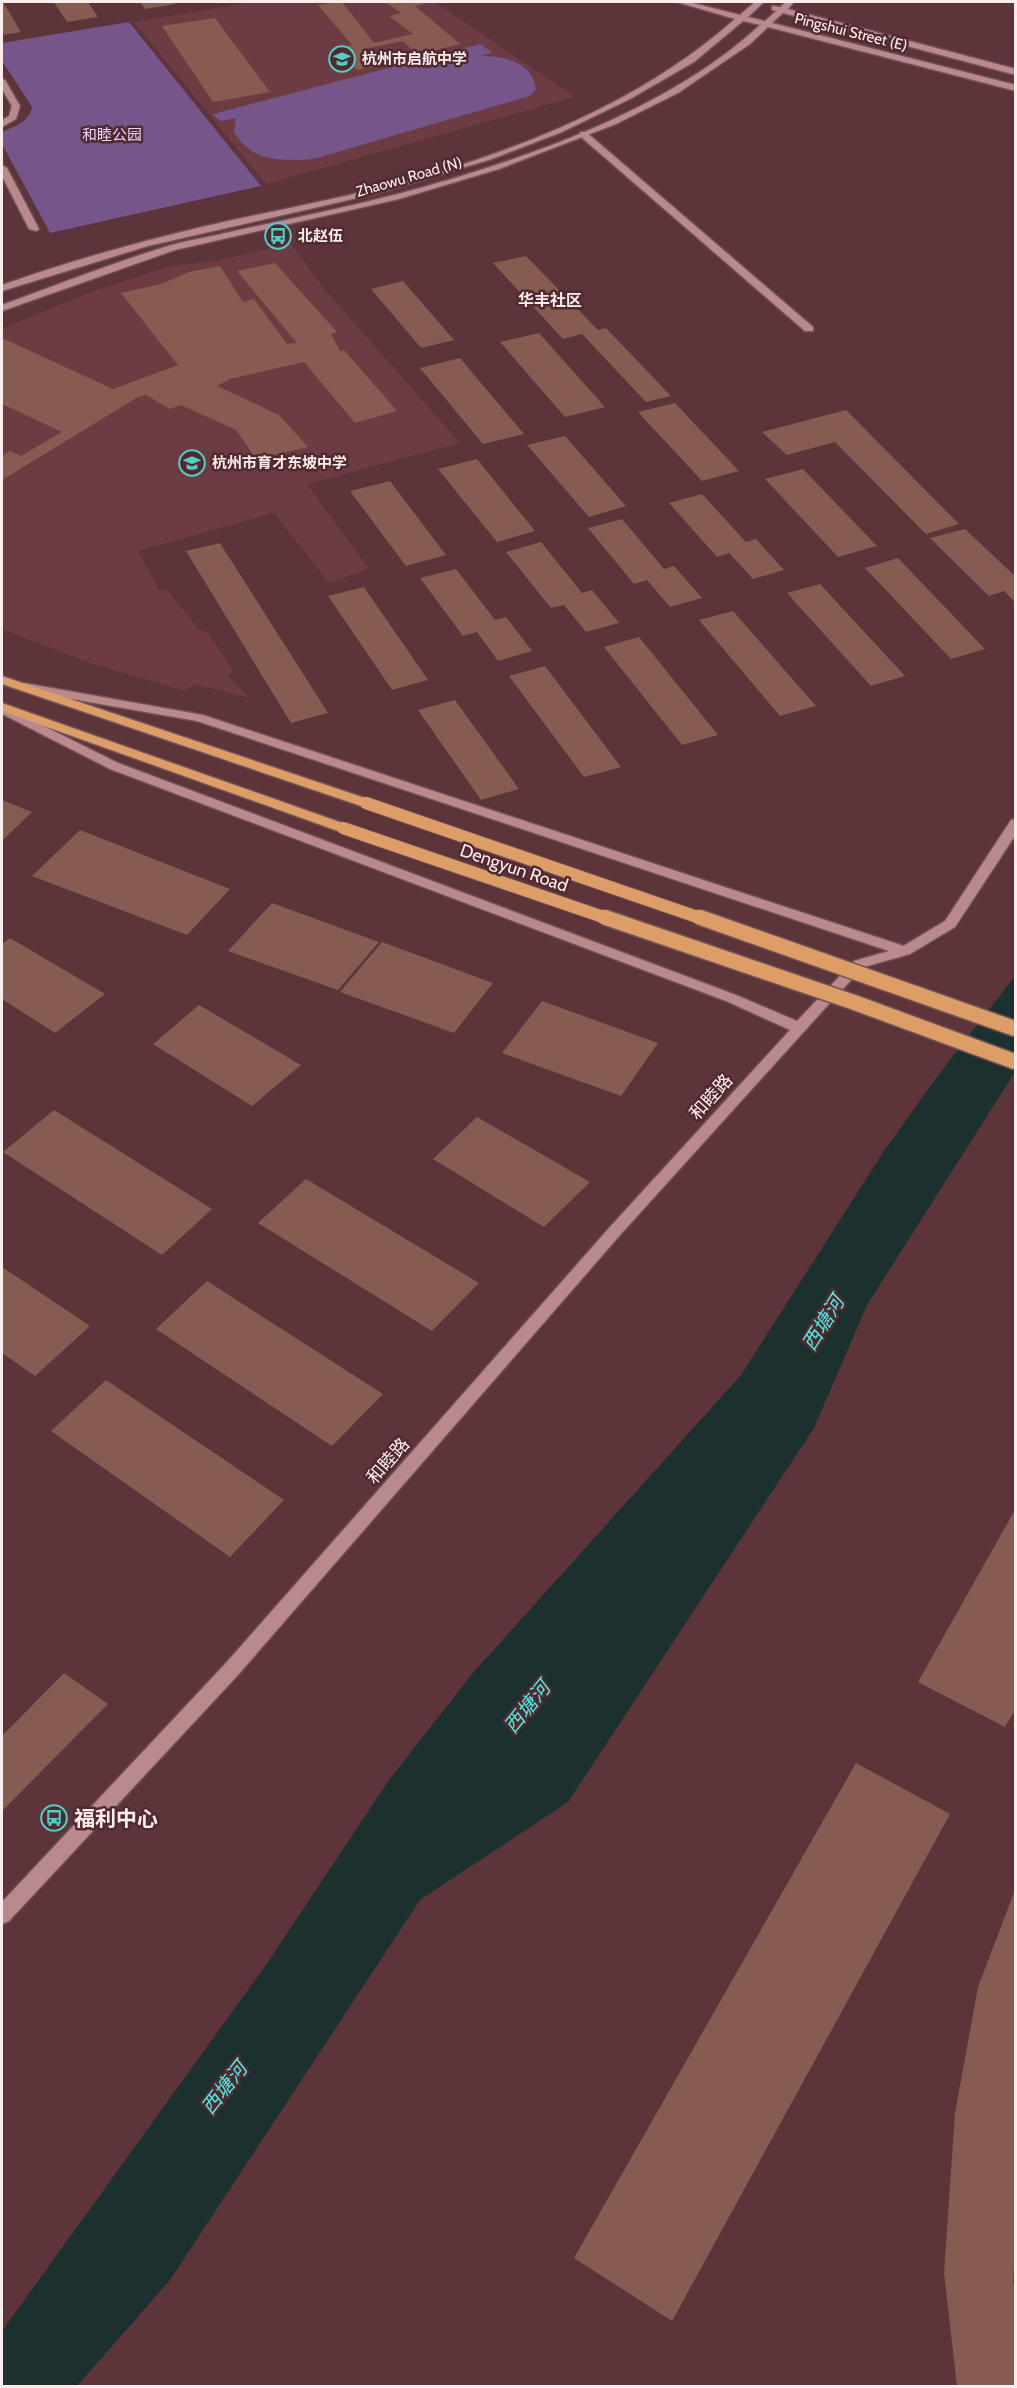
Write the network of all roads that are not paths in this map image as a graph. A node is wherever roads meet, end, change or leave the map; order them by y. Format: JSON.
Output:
{"nodes":[{"id":1,"x":681,"y":2,"type":"edge"},
{"id":2,"x":755,"y":2,"type":"edge"},
{"id":3,"x":790,"y":2,"type":"edge"},
{"id":4,"x":782,"y":9,"type":"junction"},
{"id":5,"x":742,"y":18,"type":"junction"},
{"id":6,"x":765,"y":24,"type":"junction"},
{"id":7,"x":1016,"y":72,"type":"edge"},
{"id":8,"x":2,"y":82,"type":"edge"},
{"id":9,"x":1016,"y":88,"type":"edge"},
{"id":10,"x":2,"y":124,"type":"edge"},
{"id":11,"x":583,"y":134,"type":"junction"},
{"id":12,"x":2,"y":168,"type":"edge"},
{"id":13,"x":34,"y":229,"type":"dead end"},
{"id":14,"x":2,"y":288,"type":"edge"},
{"id":15,"x":2,"y":308,"type":"edge"},
{"id":16,"x":809,"y":329,"type":"dead end"},
{"id":17,"x":2,"y":680,"type":"edge"},
{"id":18,"x":19,"y":686,"type":"junction"},
{"id":19,"x":2,"y":708,"type":"edge"},
{"id":20,"x":1016,"y":823,"type":"edge"},
{"id":21,"x":905,"y":951,"type":"junction"},
{"id":22,"x":799,"y":1028,"type":"junction"},
{"id":23,"x":1016,"y":1029,"type":"edge"},
{"id":24,"x":1016,"y":1062,"type":"edge"},
{"id":25,"x":2,"y":1915,"type":"edge"}],
"edges":[{"from":1,"to":5,"type":"street","name":"Pingshui Street (E)"},
{"from":2,"to":4,"type":"street","name":"Pingshui Street (E)"},
{"from":2,"to":5,"type":"street","name":"Zhaowu Road (N)"},
{"from":3,"to":4,"type":"street","name":"Zhaowu Road (N)"},
{"from":4,"to":6,"type":"street","name":"Zhaowu Road (N)"},
{"from":4,"to":7,"type":"street","name":"Pingshui Street (E)"},
{"from":5,"to":6,"type":"street","name":"Pingshui Street (E)"},
{"from":5,"to":14,"type":"street","name":"Zhaowu Road (N)"},
{"from":6,"to":9,"type":"street","name":"Pingshui Street (E)"},
{"from":6,"to":11,"type":"street","name":"Zhaowu Road (N)"},
{"from":8,"to":10,"type":"street"},
{"from":11,"to":15,"type":"street","name":"Zhaowu Road (N)"},
{"from":11,"to":16,"type":"street"},
{"from":12,"to":13,"type":"street"},
{"from":17,"to":18,"type":"main road","name":"Dengyun Road"},
{"from":18,"to":21,"type":"street"},
{"from":18,"to":23,"type":"main road","name":"Dengyun Road","bridge":true},
{"from":19,"to":22,"type":"street"},
{"from":19,"to":24,"type":"main road","name":"Dengyun Road","bridge":true},
{"from":20,"to":21,"type":"street"},
{"from":21,"to":22,"type":"street","name":"和睦路"},
{"from":22,"to":25,"type":"street","name":"和睦路"}]}
